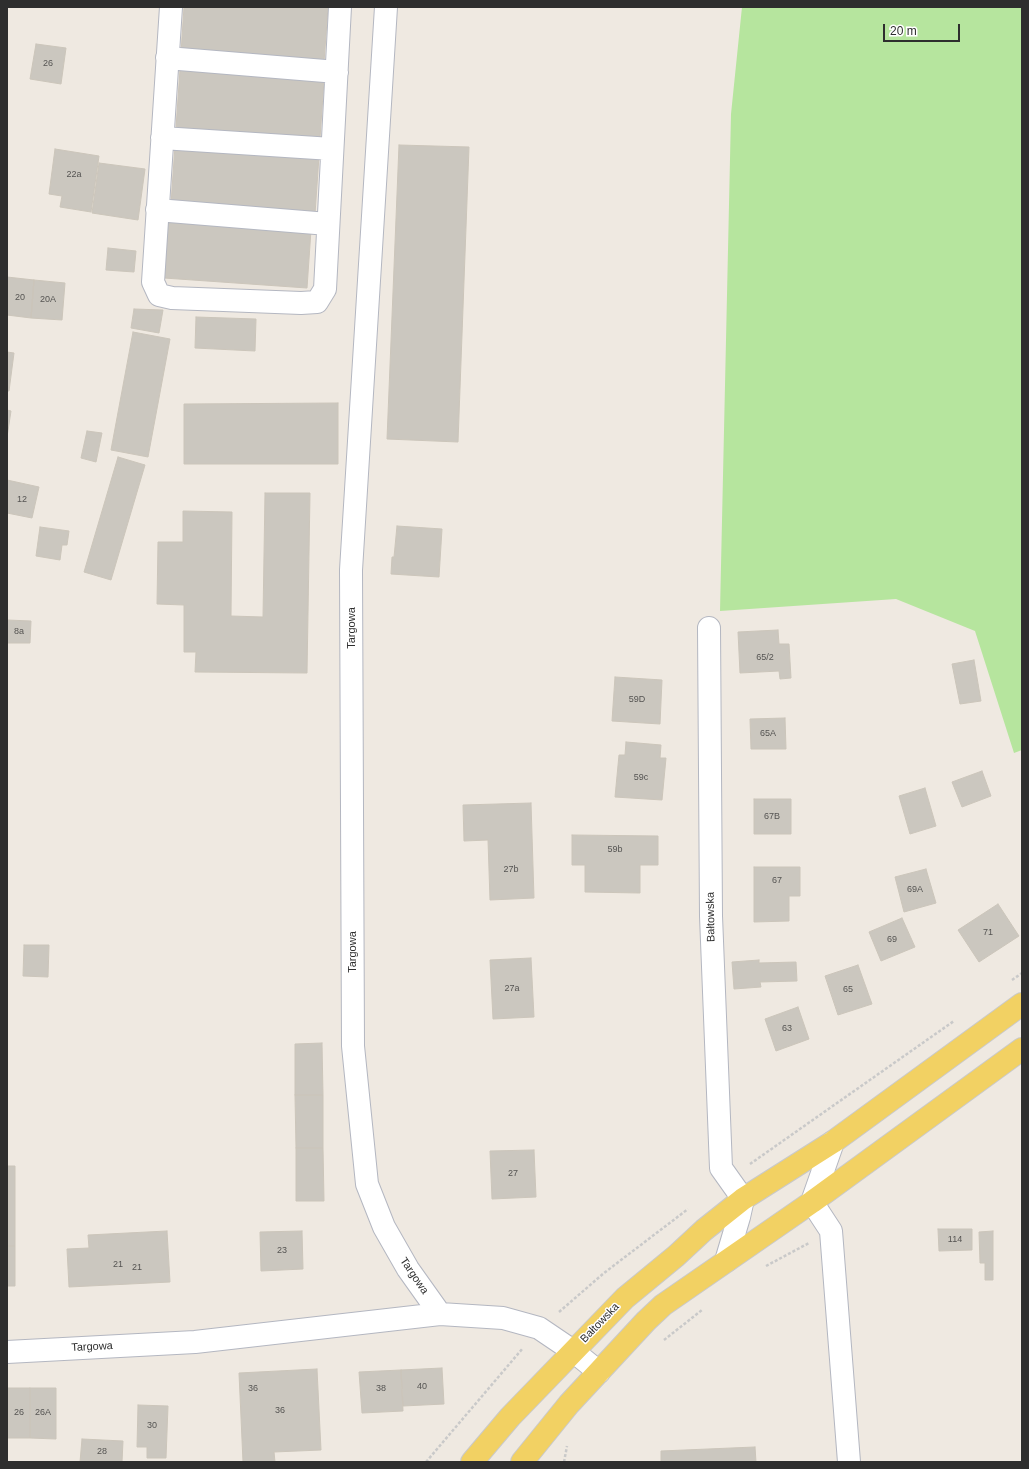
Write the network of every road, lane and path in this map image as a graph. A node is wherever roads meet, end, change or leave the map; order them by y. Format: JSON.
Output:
{"nodes":[{"id":1,"x":171,"y":7,"type":"edge"},
{"id":2,"x":340,"y":7,"type":"edge"},
{"id":3,"x":386,"y":7,"type":"edge"},
{"id":4,"x":167,"y":58,"type":"junction"},
{"id":5,"x":336,"y":72,"type":"junction"},
{"id":6,"x":162,"y":138,"type":"junction"},
{"id":7,"x":332,"y":149,"type":"junction"},
{"id":8,"x":157,"y":210,"type":"junction"},
{"id":9,"x":328,"y":224,"type":"junction"},
{"id":10,"x":709,"y":628,"type":"dead end"},
{"id":11,"x":1022,"y":1004,"type":"edge"},
{"id":12,"x":1022,"y":1049,"type":"edge"},
{"id":13,"x":833,"y":1142,"type":"junction"},
{"id":14,"x":743,"y":1200,"type":"junction"},
{"id":15,"x":812,"y":1202,"type":"junction"},
{"id":16,"x":831,"y":1231,"type":"junction"},
{"id":17,"x":726,"y":1261,"type":"junction"},
{"id":18,"x":762,"y":1268,"type":"dead end"},
{"id":19,"x":705,"y":1308,"type":"dead end"},
{"id":20,"x":440,"y":1314,"type":"junction"},
{"id":21,"x":663,"y":1341,"type":"dead end"},
{"id":22,"x":574,"y":1350,"type":"junction"},
{"id":23,"x":7,"y":1352,"type":"edge"},
{"id":24,"x":599,"y":1372,"type":"junction"},
{"id":25,"x":569,"y":1439,"type":"dead end"},
{"id":26,"x":472,"y":1462,"type":"edge"},
{"id":27,"x":522,"y":1462,"type":"edge"},
{"id":28,"x":564,"y":1462,"type":"edge"},
{"id":29,"x":849,"y":1462,"type":"edge"}],
"edges":[{"from":1,"to":4,"type":"street"},
{"from":2,"to":5,"type":"street"},
{"from":3,"to":20,"type":"street","name":"Targowa"},
{"from":4,"to":5,"type":"street"},
{"from":4,"to":6,"type":"street"},
{"from":5,"to":7,"type":"street"},
{"from":6,"to":7,"type":"street"},
{"from":6,"to":8,"type":"street"},
{"from":7,"to":9,"type":"street"},
{"from":8,"to":9,"type":"street"},
{"from":8,"to":9,"type":"street"},
{"from":10,"to":14,"type":"street","name":"Bałtowska"},
{"from":11,"to":13,"type":"main road","name":"Bałtowska"},
{"from":12,"to":15,"type":"main road"},
{"from":13,"to":14,"type":"main road","name":"Bałtowska"},
{"from":13,"to":15,"type":"street"},
{"from":14,"to":17,"type":"street"},
{"from":14,"to":22,"type":"main road","name":"Bałtowska"},
{"from":15,"to":16,"type":"street"},
{"from":15,"to":17,"type":"main road"},
{"from":16,"to":18,"type":"path"},
{"from":16,"to":29,"type":"street"},
{"from":17,"to":24,"type":"main road"},
{"from":19,"to":21,"type":"path"},
{"from":20,"to":22,"type":"street","name":"Targowa"},
{"from":20,"to":23,"type":"street","name":"Targowa"},
{"from":22,"to":24,"type":"street","name":"Targowa"},
{"from":22,"to":26,"type":"main road","name":"Bałtowska"},
{"from":24,"to":27,"type":"main road"},
{"from":25,"to":28,"type":"path"}]}
